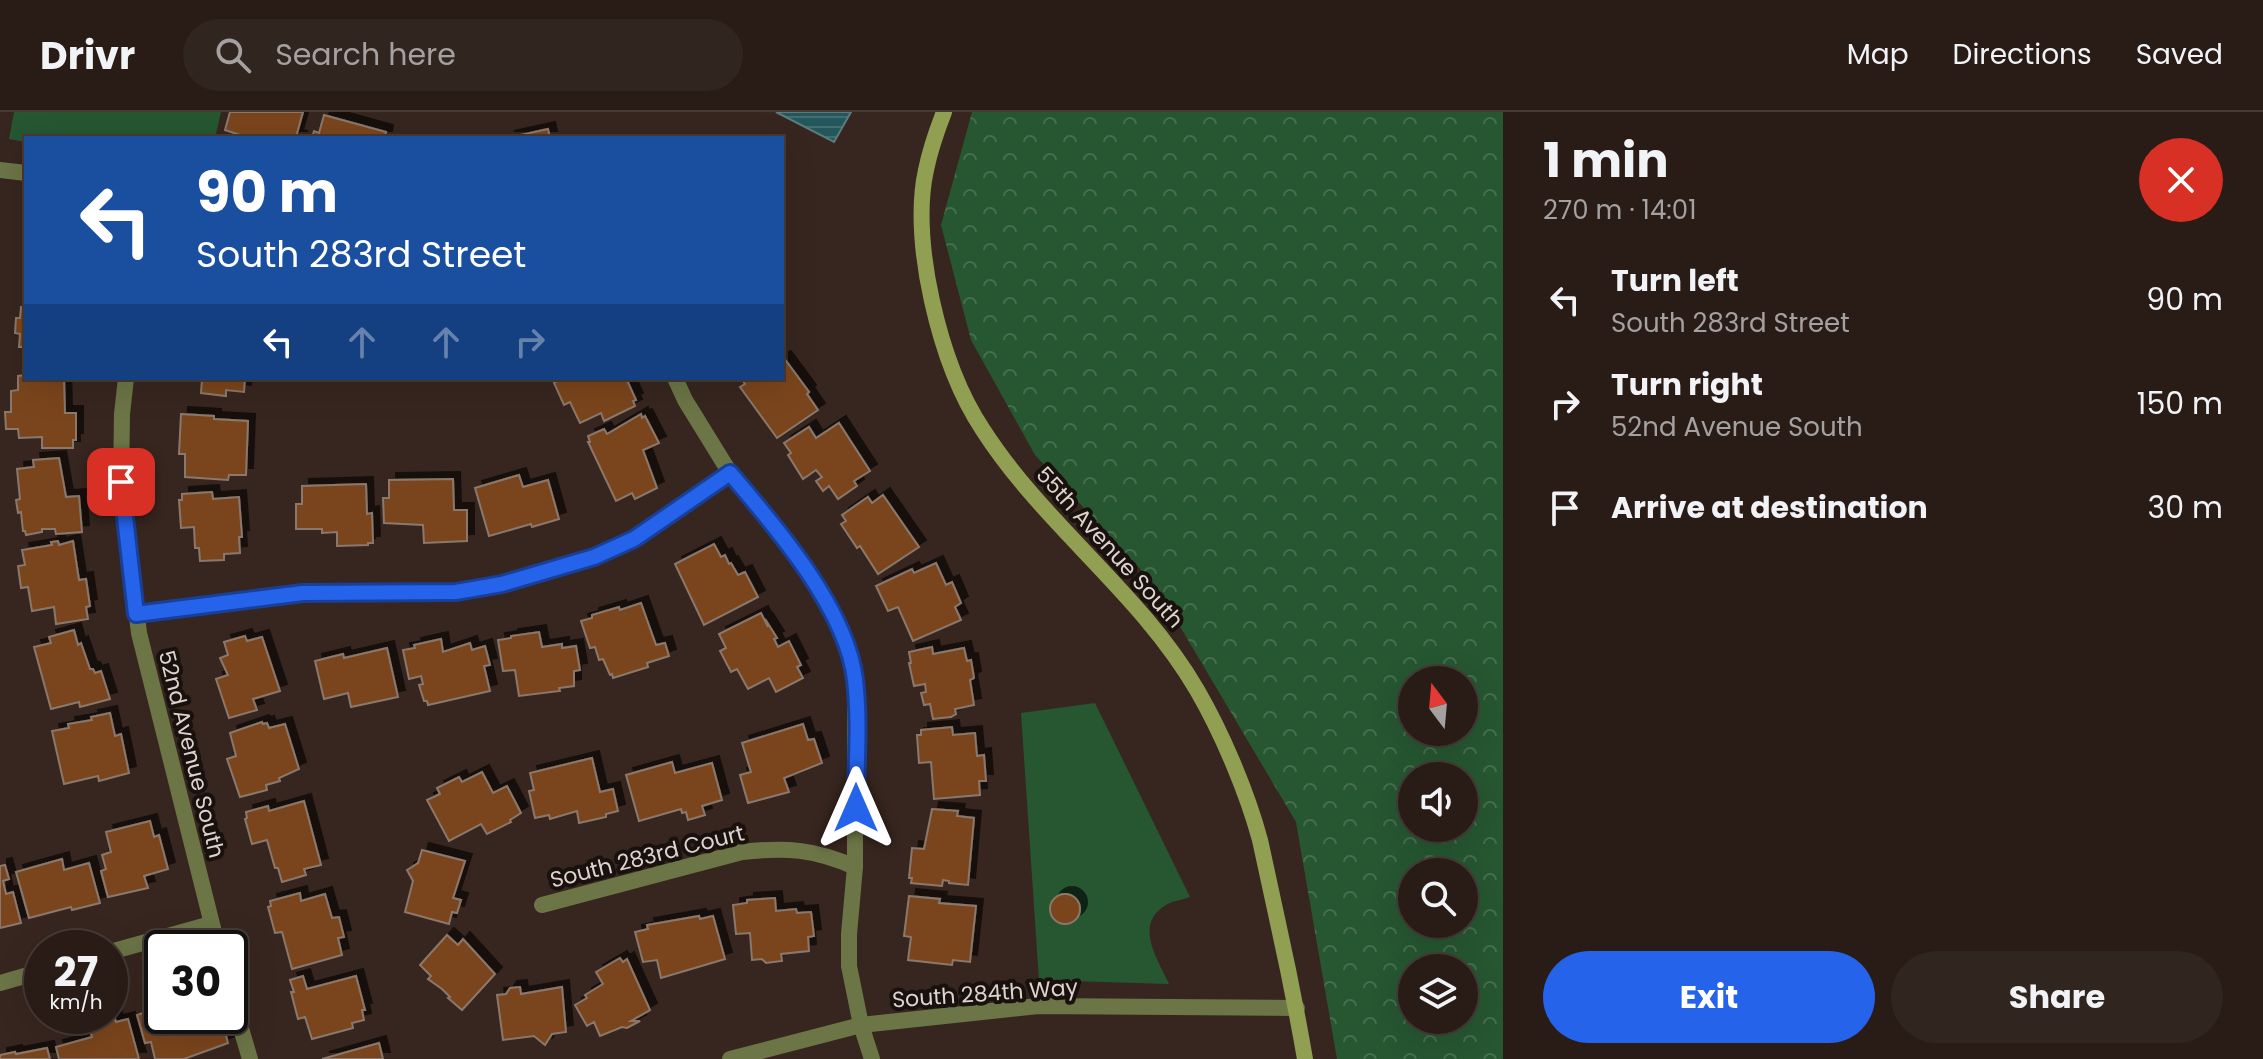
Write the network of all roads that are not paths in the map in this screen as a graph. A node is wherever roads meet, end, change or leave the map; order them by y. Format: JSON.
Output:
{"nodes":[{"id":1,"x":944,"y":112,"type":"edge"},
{"id":2,"x":0,"y":170,"type":"edge"},
{"id":3,"x":24,"y":173,"type":"edge"},
{"id":4,"x":126,"y":380,"type":"edge"},
{"id":5,"x":676,"y":380,"type":"edge"},
{"id":6,"x":730,"y":473,"type":"junction"},
{"id":7,"x":136,"y":614,"type":"junction"},
{"id":8,"x":855,"y":867,"type":"junction"},
{"id":9,"x":542,"y":905,"type":"dead end"},
{"id":10,"x":211,"y":924,"type":"junction"},
{"id":11,"x":213,"y":930,"type":"edge"},
{"id":12,"x":128,"y":947,"type":"edge"},
{"id":13,"x":24,"y":976,"type":"edge"},
{"id":14,"x":0,"y":983,"type":"edge"},
{"id":15,"x":1297,"y":1008,"type":"junction"},
{"id":16,"x":861,"y":1025,"type":"junction"},
{"id":17,"x":243,"y":1034,"type":"edge"},
{"id":18,"x":250,"y":1059,"type":"edge"},
{"id":19,"x":730,"y":1059,"type":"edge"},
{"id":20,"x":872,"y":1059,"type":"edge"},
{"id":21,"x":1305,"y":1059,"type":"edge"}],
"edges":[{"from":1,"to":15,"type":"street","name":"55th Avenue South"},
{"from":2,"to":3,"type":"street"},
{"from":4,"to":7,"type":"street","name":"52nd Avenue South"},
{"from":5,"to":6,"type":"street"},
{"from":6,"to":7,"type":"street"},
{"from":6,"to":8,"type":"street"},
{"from":7,"to":10,"type":"street","name":"52nd Avenue South"},
{"from":8,"to":9,"type":"street","name":"South 283rd Court"},
{"from":8,"to":16,"type":"street"},
{"from":10,"to":11,"type":"street","name":"52nd Avenue South"},
{"from":10,"to":12,"type":"street"},
{"from":13,"to":14,"type":"street"},
{"from":15,"to":16,"type":"street","name":"South 284th Way"},
{"from":15,"to":21,"type":"street","name":"55th Avenue South"},
{"from":16,"to":19,"type":"street","name":"South 284th Way"},
{"from":16,"to":20,"type":"street"},
{"from":17,"to":18,"type":"street"}]}
